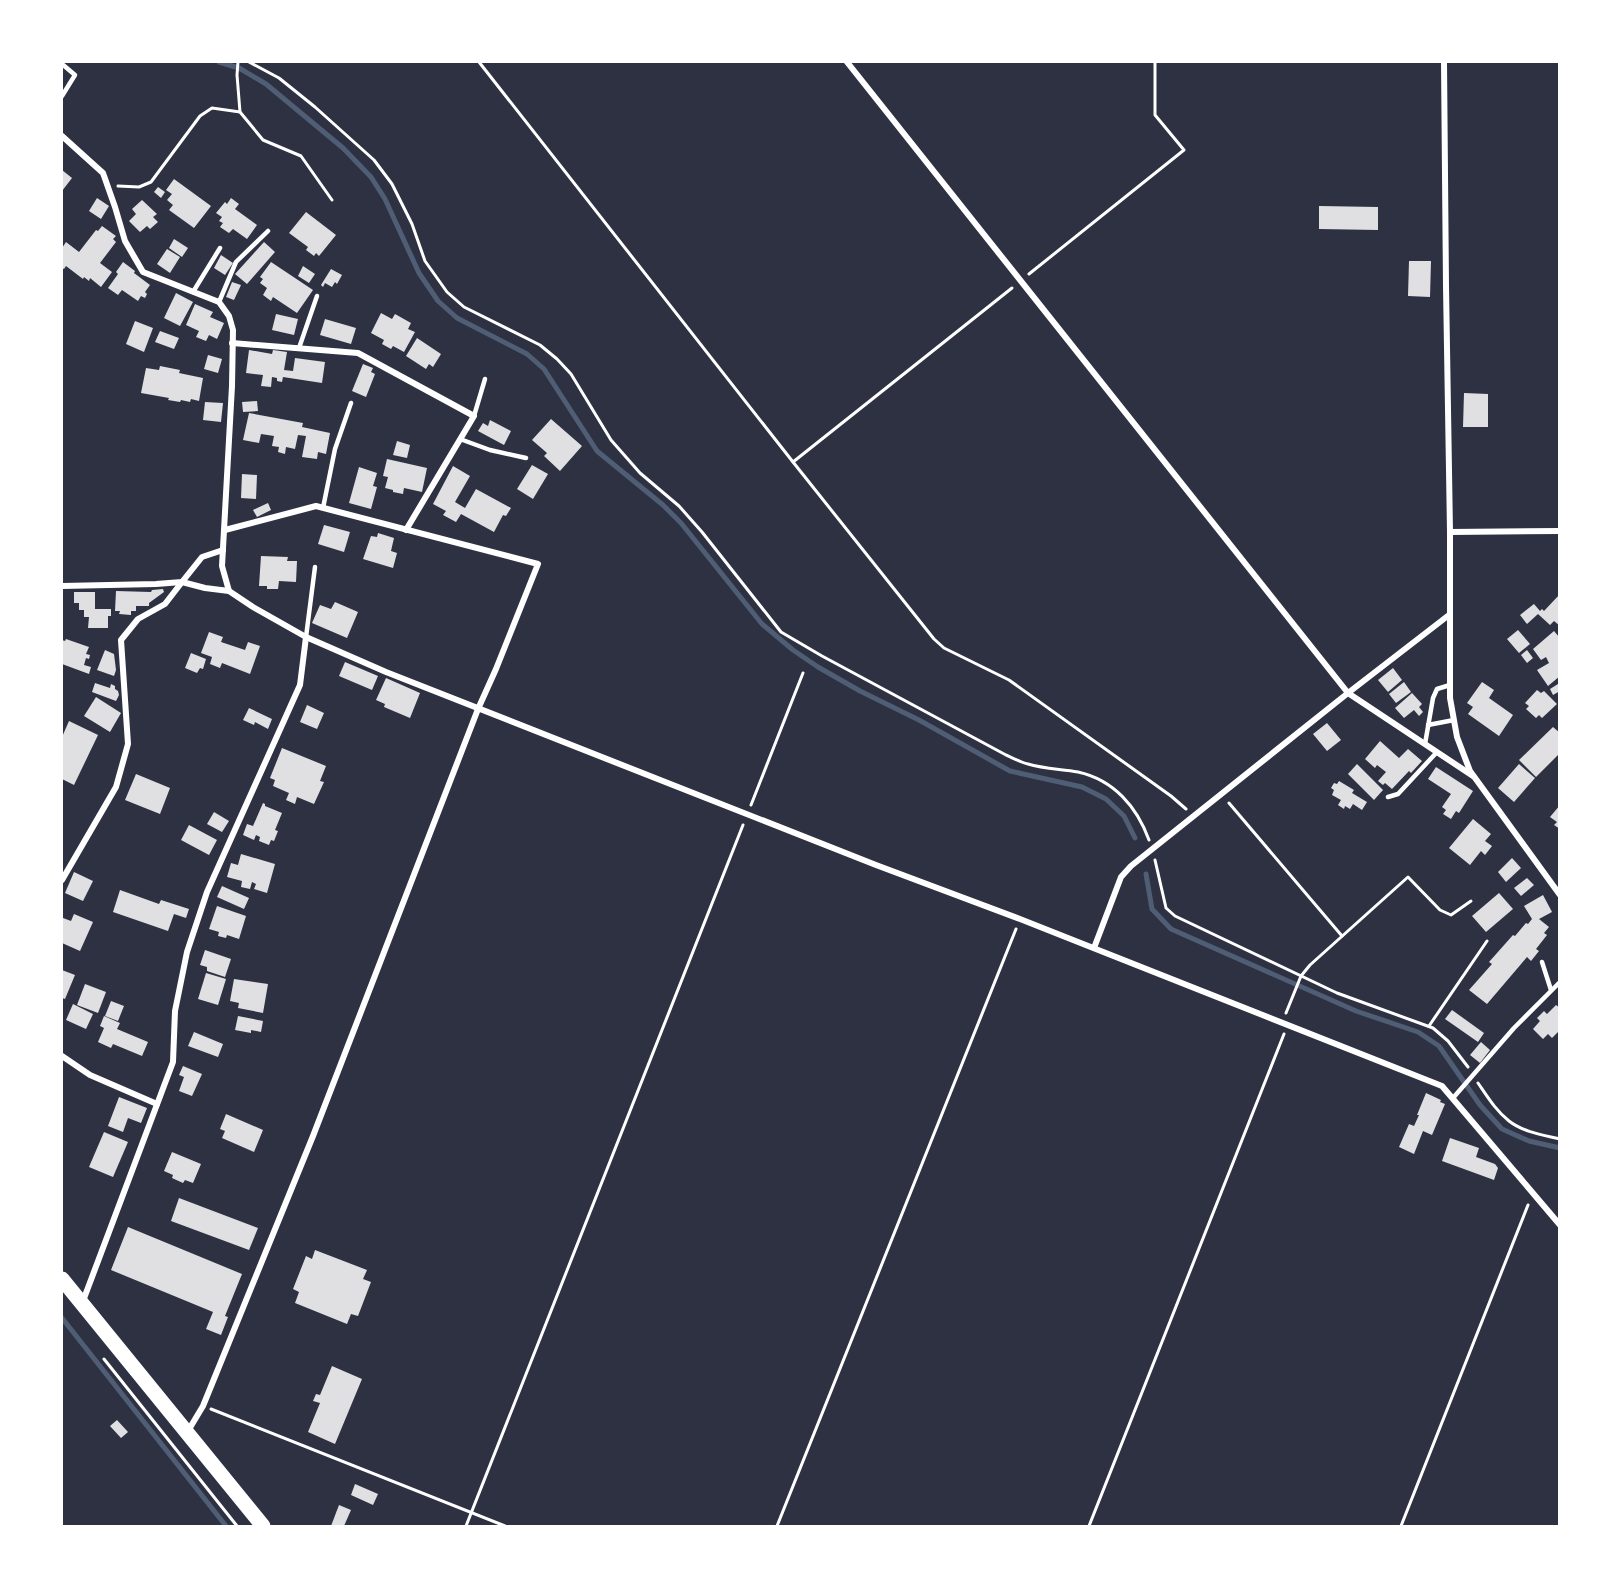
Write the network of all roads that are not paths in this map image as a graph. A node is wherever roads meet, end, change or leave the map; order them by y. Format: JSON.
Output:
{"nodes":[{"id":1,"x":847,"y":62,"type":"edge"},
{"id":2,"x":1444,"y":62,"type":"edge"},
{"id":3,"x":62,"y":64,"type":"edge"},
{"id":4,"x":62,"y":96,"type":"edge"},
{"id":5,"x":62,"y":136,"type":"edge"},
{"id":6,"x":268,"y":231,"type":"dead end"},
{"id":7,"x":220,"y":248,"type":"dead end"},
{"id":8,"x":193,"y":292,"type":"junction"},
{"id":9,"x":317,"y":296,"type":"dead end"},
{"id":10,"x":219,"y":302,"type":"junction"},
{"id":11,"x":232,"y":343,"type":"junction"},
{"id":12,"x":299,"y":348,"type":"junction"},
{"id":13,"x":484,"y":378,"type":"dead end"},
{"id":14,"x":351,"y":403,"type":"dead end"},
{"id":15,"x":474,"y":416,"type":"junction"},
{"id":16,"x":460,"y":439,"type":"junction"},
{"id":17,"x":526,"y":458,"type":"dead end"},
{"id":18,"x":323,"y":508,"type":"junction"},
{"id":19,"x":225,"y":530,"type":"junction"},
{"id":20,"x":406,"y":530,"type":"junction"},
{"id":21,"x":1560,"y":531,"type":"edge"},
{"id":22,"x":1450,"y":532,"type":"junction"},
{"id":23,"x":224,"y":550,"type":"junction"},
{"id":24,"x":315,"y":567,"type":"dead end"},
{"id":25,"x":182,"y":582,"type":"junction"},
{"id":26,"x":62,"y":586,"type":"edge"},
{"id":27,"x":229,"y":591,"type":"junction"},
{"id":28,"x":1449,"y":615,"type":"junction"},
{"id":29,"x":306,"y":637,"type":"junction"},
{"id":30,"x":1450,"y":685,"type":"junction"},
{"id":31,"x":1348,"y":693,"type":"junction"},
{"id":32,"x":478,"y":709,"type":"junction"},
{"id":33,"x":1454,"y":720,"type":"junction"},
{"id":34,"x":1428,"y":725,"type":"junction"},
{"id":35,"x":1425,"y":744,"type":"junction"},
{"id":36,"x":1437,"y":752,"type":"junction"},
{"id":37,"x":1473,"y":776,"type":"junction"},
{"id":38,"x":1388,"y":797,"type":"dead end"},
{"id":39,"x":62,"y":880,"type":"edge"},
{"id":40,"x":1560,"y":895,"type":"edge"},
{"id":41,"x":1094,"y":948,"type":"junction"},
{"id":42,"x":1542,"y":962,"type":"dead end"},
{"id":43,"x":1560,"y":982,"type":"edge"},
{"id":44,"x":1551,"y":990,"type":"junction"},
{"id":45,"x":62,"y":1056,"type":"edge"},
{"id":46,"x":1455,"y":1095,"type":"junction"},
{"id":47,"x":157,"y":1104,"type":"junction"},
{"id":48,"x":1560,"y":1225,"type":"edge"},
{"id":49,"x":62,"y":1280,"type":"edge"},
{"id":50,"x":82,"y":1304,"type":"junction"},
{"id":51,"x":187,"y":1432,"type":"junction"},
{"id":52,"x":263,"y":1527,"type":"edge"}],
"edges":[{"from":1,"to":31,"type":"street"},
{"from":2,"to":22,"type":"street"},
{"from":3,"to":4,"type":"lane"},
{"from":5,"to":8,"type":"street"},
{"from":6,"to":10,"type":"lane"},
{"from":7,"to":8,"type":"lane"},
{"from":8,"to":10,"type":"street"},
{"from":9,"to":12,"type":"lane"},
{"from":10,"to":11,"type":"street"},
{"from":11,"to":12,"type":"street"},
{"from":11,"to":19,"type":"street"},
{"from":12,"to":15,"type":"street"},
{"from":13,"to":15,"type":"lane"},
{"from":14,"to":18,"type":"lane"},
{"from":15,"to":16,"type":"street"},
{"from":16,"to":17,"type":"lane"},
{"from":16,"to":20,"type":"street"},
{"from":18,"to":19,"type":"street"},
{"from":18,"to":20,"type":"street"},
{"from":19,"to":23,"type":"street"},
{"from":20,"to":32,"type":"street"},
{"from":21,"to":22,"type":"street"},
{"from":22,"to":28,"type":"street"},
{"from":23,"to":25,"type":"street"},
{"from":23,"to":27,"type":"street"},
{"from":24,"to":29,"type":"lane"},
{"from":25,"to":26,"type":"street"},
{"from":25,"to":27,"type":"street"},
{"from":25,"to":39,"type":"street"},
{"from":27,"to":29,"type":"street"},
{"from":28,"to":30,"type":"street"},
{"from":28,"to":31,"type":"street"},
{"from":29,"to":32,"type":"street"},
{"from":29,"to":47,"type":"street"},
{"from":30,"to":33,"type":"street"},
{"from":30,"to":34,"type":"lane"},
{"from":31,"to":35,"type":"street"},
{"from":31,"to":41,"type":"street"},
{"from":32,"to":41,"type":"street"},
{"from":32,"to":51,"type":"street"},
{"from":33,"to":34,"type":"lane"},
{"from":33,"to":37,"type":"street"},
{"from":34,"to":35,"type":"lane"},
{"from":35,"to":36,"type":"street"},
{"from":36,"to":37,"type":"street"},
{"from":36,"to":38,"type":"lane"},
{"from":37,"to":40,"type":"street"},
{"from":41,"to":46,"type":"street"},
{"from":42,"to":44,"type":"lane"},
{"from":43,"to":44,"type":"lane"},
{"from":44,"to":46,"type":"lane"},
{"from":45,"to":47,"type":"street"},
{"from":46,"to":48,"type":"street"},
{"from":47,"to":50,"type":"street"},
{"from":49,"to":50,"type":"main road"},
{"from":50,"to":51,"type":"main road"},
{"from":51,"to":52,"type":"main road"}]}
